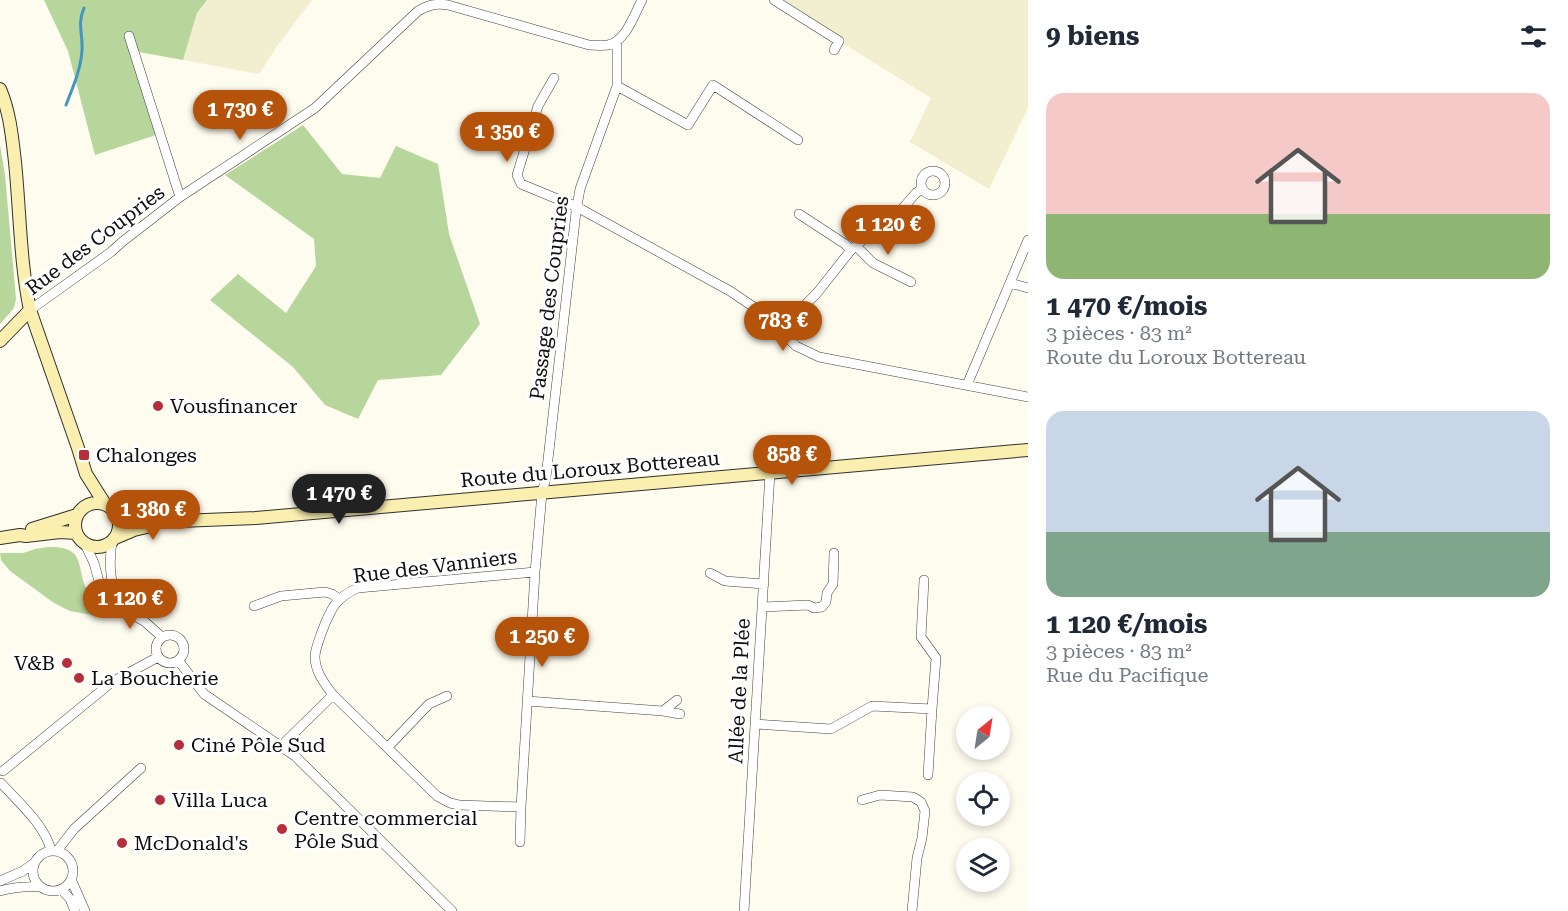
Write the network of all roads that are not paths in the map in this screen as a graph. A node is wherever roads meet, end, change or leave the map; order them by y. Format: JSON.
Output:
{"nodes":[{"id":1,"x":642,"y":0,"type":"edge"},
{"id":2,"x":774,"y":0,"type":"edge"},
{"id":3,"x":129,"y":36,"type":"dead end"},
{"id":4,"x":615,"y":42,"type":"junction"},
{"id":5,"x":834,"y":50,"type":"dead end"},
{"id":6,"x":554,"y":78,"type":"dead end"},
{"id":7,"x":617,"y":86,"type":"junction"},
{"id":8,"x":0,"y":89,"type":"edge"},
{"id":9,"x":798,"y":140,"type":"dead end"},
{"id":10,"x":922,"y":189,"type":"dead end"},
{"id":11,"x":180,"y":197,"type":"junction"},
{"id":12,"x":577,"y":207,"type":"junction"},
{"id":13,"x":799,"y":214,"type":"dead end"},
{"id":14,"x":1028,"y":240,"type":"edge"},
{"id":15,"x":853,"y":248,"type":"junction"},
{"id":16,"x":911,"y":282,"type":"dead end"},
{"id":17,"x":1010,"y":283,"type":"junction"},
{"id":18,"x":1028,"y":288,"type":"edge"},
{"id":19,"x":30,"y":310,"type":"junction"},
{"id":20,"x":775,"y":326,"type":"junction"},
{"id":21,"x":0,"y":341,"type":"edge"},
{"id":22,"x":967,"y":385,"type":"junction"},
{"id":23,"x":1028,"y":397,"type":"edge"},
{"id":24,"x":1028,"y":450,"type":"edge"},
{"id":25,"x":770,"y":473,"type":"junction"},
{"id":26,"x":86,"y":474,"type":"junction"},
{"id":27,"x":542,"y":493,"type":"junction"},
{"id":28,"x":105,"y":504,"type":"junction"},
{"id":29,"x":80,"y":511,"type":"junction"},
{"id":30,"x":116,"y":514,"type":"junction"},
{"id":31,"x":154,"y":522,"type":"junction"},
{"id":32,"x":76,"y":533,"type":"junction"},
{"id":33,"x":20,"y":535,"type":"junction"},
{"id":34,"x":0,"y":538,"type":"edge"},
{"id":35,"x":113,"y":540,"type":"junction"},
{"id":36,"x":85,"y":544,"type":"junction"},
{"id":37,"x":834,"y":553,"type":"dead end"},
{"id":38,"x":535,"y":572,"type":"junction"},
{"id":39,"x":710,"y":573,"type":"dead end"},
{"id":40,"x":924,"y":580,"type":"dead end"},
{"id":41,"x":764,"y":584,"type":"junction"},
{"id":42,"x":339,"y":599,"type":"junction"},
{"id":43,"x":115,"y":604,"type":"junction"},
{"id":44,"x":254,"y":606,"type":"dead end"},
{"id":45,"x":762,"y":607,"type":"junction"},
{"id":46,"x":162,"y":637,"type":"junction"},
{"id":47,"x":158,"y":657,"type":"junction"},
{"id":48,"x":178,"y":660,"type":"junction"},
{"id":49,"x":333,"y":695,"type":"junction"},
{"id":50,"x":447,"y":696,"type":"dead end"},
{"id":51,"x":677,"y":700,"type":"dead end"},
{"id":52,"x":527,"y":701,"type":"junction"},
{"id":53,"x":932,"y":709,"type":"junction"},
{"id":54,"x":663,"y":711,"type":"junction"},
{"id":55,"x":680,"y":714,"type":"dead end"},
{"id":56,"x":755,"y":724,"type":"junction"},
{"id":57,"x":284,"y":747,"type":"junction"},
{"id":58,"x":387,"y":747,"type":"junction"},
{"id":59,"x":141,"y":768,"type":"dead end"},
{"id":60,"x":2,"y":770,"type":"edge"},
{"id":61,"x":928,"y":775,"type":"dead end"},
{"id":62,"x":1,"y":783,"type":"edge"},
{"id":63,"x":862,"y":800,"type":"dead end"},
{"id":64,"x":521,"y":807,"type":"junction"},
{"id":65,"x":520,"y":842,"type":"dead end"},
{"id":66,"x":54,"y":851,"type":"junction"},
{"id":67,"x":34,"y":863,"type":"junction"},
{"id":68,"x":71,"y":879,"type":"junction"},
{"id":69,"x":0,"y":881,"type":"edge"},
{"id":70,"x":40,"y":887,"type":"junction"},
{"id":71,"x":61,"y":889,"type":"junction"},
{"id":72,"x":0,"y":891,"type":"edge"},
{"id":73,"x":75,"y":911,"type":"edge"},
{"id":74,"x":85,"y":911,"type":"edge"},
{"id":75,"x":452,"y":911,"type":"edge"},
{"id":76,"x":744,"y":911,"type":"edge"},
{"id":77,"x":912,"y":911,"type":"edge"}],
"edges":[{"from":1,"to":4,"type":"street"},
{"from":2,"to":5,"type":"street"},
{"from":3,"to":11,"type":"street","name":"Rue des Coupries"},
{"from":4,"to":7,"type":"street","name":"Passage des Coupries"},
{"from":4,"to":11,"type":"street","name":"Rue des Coupries"},
{"from":6,"to":12,"type":"street"},
{"from":7,"to":9,"type":"street"},
{"from":7,"to":12,"type":"street","name":"Passage des Coupries"},
{"from":8,"to":19,"type":"main road"},
{"from":10,"to":15,"type":"street"},
{"from":11,"to":19,"type":"street","name":"Rue des Coupries"},
{"from":12,"to":20,"type":"street"},
{"from":12,"to":27,"type":"street","name":"Passage des Coupries"},
{"from":13,"to":15,"type":"street"},
{"from":14,"to":17,"type":"street"},
{"from":15,"to":16,"type":"street"},
{"from":15,"to":20,"type":"street"},
{"from":17,"to":18,"type":"street"},
{"from":17,"to":22,"type":"street"},
{"from":19,"to":21,"type":"main road"},
{"from":19,"to":26,"type":"main road"},
{"from":20,"to":22,"type":"street"},
{"from":22,"to":23,"type":"street"},
{"from":24,"to":25,"type":"main road","name":"Route du Loroux Bottereau"},
{"from":25,"to":27,"type":"main road","name":"Route du Loroux Bottereau"},
{"from":25,"to":41,"type":"street","name":"Allée de la Plée"},
{"from":26,"to":28,"type":"main road"},
{"from":26,"to":29,"type":"main road"},
{"from":27,"to":31,"type":"main road","name":"Route du Loroux Bottereau"},
{"from":27,"to":38,"type":"street","name":"Passage des Coupries"},
{"from":28,"to":29,"type":"main road"},
{"from":28,"to":30,"type":"main road"},
{"from":29,"to":32,"type":"main road"},
{"from":29,"to":33,"type":"main road"},
{"from":30,"to":31,"type":"main road","name":"Route du Loroux Bottereau"},
{"from":30,"to":35,"type":"main road"},
{"from":31,"to":35,"type":"main road","name":"Route du Loroux Bottereau"},
{"from":32,"to":33,"type":"main road"},
{"from":32,"to":36,"type":"main road"},
{"from":33,"to":34,"type":"main road"},
{"from":35,"to":36,"type":"main road"},
{"from":35,"to":43,"type":"street"},
{"from":36,"to":43,"type":"street"},
{"from":37,"to":45,"type":"street"},
{"from":38,"to":42,"type":"street","name":"Rue des Vanniers"},
{"from":38,"to":52,"type":"street","name":"Passage des Coupries"},
{"from":39,"to":41,"type":"street"},
{"from":40,"to":53,"type":"street"},
{"from":41,"to":45,"type":"street","name":"Allée de la Plée"},
{"from":42,"to":44,"type":"street"},
{"from":42,"to":49,"type":"street","name":"Rue des Vanniers"},
{"from":43,"to":46,"type":"street"},
{"from":45,"to":56,"type":"street","name":"Allée de la Plée"},
{"from":46,"to":47,"type":"street"},
{"from":46,"to":48,"type":"street"},
{"from":47,"to":48,"type":"street"},
{"from":47,"to":60,"type":"street"},
{"from":48,"to":57,"type":"street"},
{"from":49,"to":57,"type":"street"},
{"from":49,"to":58,"type":"street","name":"Rue des Vanniers"},
{"from":50,"to":58,"type":"street"},
{"from":51,"to":54,"type":"street"},
{"from":52,"to":54,"type":"street"},
{"from":52,"to":64,"type":"street","name":"Passage des Coupries"},
{"from":53,"to":56,"type":"street"},
{"from":53,"to":61,"type":"street"},
{"from":54,"to":55,"type":"street"},
{"from":56,"to":76,"type":"street","name":"Allée de la Plée"},
{"from":57,"to":75,"type":"street"},
{"from":58,"to":64,"type":"street","name":"Rue des Vanniers"},
{"from":59,"to":66,"type":"street"},
{"from":60,"to":62,"type":"street"},
{"from":62,"to":66,"type":"street"},
{"from":63,"to":77,"type":"street"},
{"from":64,"to":65,"type":"street","name":"Passage des Coupries"},
{"from":66,"to":67,"type":"street"},
{"from":66,"to":68,"type":"street"},
{"from":67,"to":69,"type":"street"},
{"from":67,"to":70,"type":"street"},
{"from":68,"to":71,"type":"street"},
{"from":68,"to":74,"type":"street"},
{"from":70,"to":71,"type":"street"},
{"from":70,"to":72,"type":"street"},
{"from":71,"to":73,"type":"street"}]}
